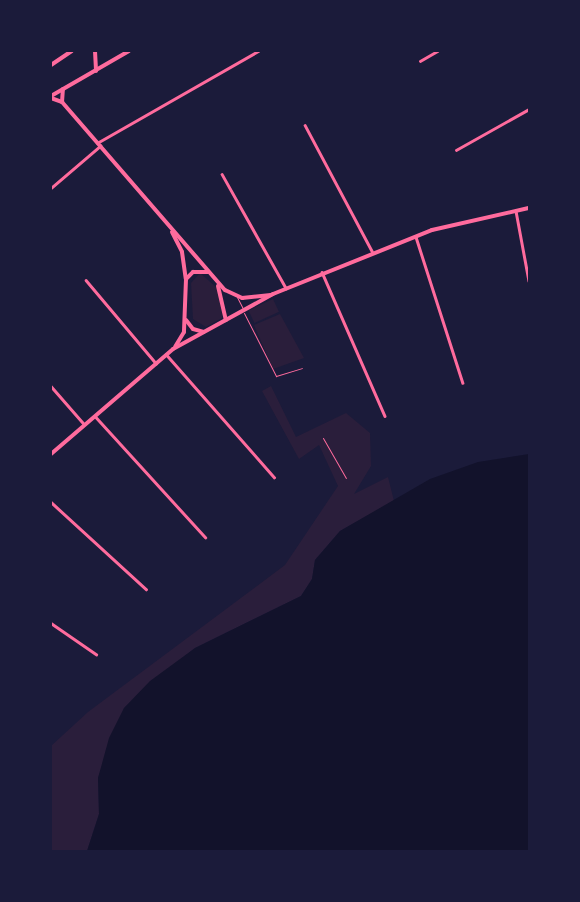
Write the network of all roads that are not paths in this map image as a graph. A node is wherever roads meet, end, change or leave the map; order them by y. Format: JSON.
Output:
{"nodes":[{"id":1,"x":72,"y":51,"type":"edge"},
{"id":2,"x":95,"y":51,"type":"edge"},
{"id":3,"x":129,"y":51,"type":"edge"},
{"id":4,"x":258,"y":51,"type":"edge"},
{"id":5,"x":437,"y":51,"type":"edge"},
{"id":6,"x":420,"y":61,"type":"dead end"},
{"id":7,"x":51,"y":65,"type":"edge"},
{"id":8,"x":96,"y":71,"type":"junction"},
{"id":9,"x":63,"y":89,"type":"junction"},
{"id":10,"x":51,"y":97,"type":"edge"},
{"id":11,"x":62,"y":102,"type":"junction"},
{"id":12,"x":529,"y":109,"type":"edge"},
{"id":13,"x":305,"y":125,"type":"dead end"},
{"id":14,"x":98,"y":144,"type":"junction"},
{"id":15,"x":456,"y":150,"type":"dead end"},
{"id":16,"x":222,"y":174,"type":"dead end"},
{"id":17,"x":51,"y":188,"type":"edge"},
{"id":18,"x":529,"y":208,"type":"edge"},
{"id":19,"x":516,"y":211,"type":"junction"},
{"id":20,"x":172,"y":230,"type":"junction"},
{"id":21,"x":416,"y":236,"type":"junction"},
{"id":22,"x":372,"y":252,"type":"junction"},
{"id":23,"x":208,"y":272,"type":"junction"},
{"id":24,"x":322,"y":272,"type":"junction"},
{"id":25,"x":186,"y":279,"type":"junction"},
{"id":26,"x":86,"y":280,"type":"dead end"},
{"id":27,"x":529,"y":281,"type":"edge"},
{"id":28,"x":217,"y":283,"type":"junction"},
{"id":29,"x":286,"y":288,"type":"junction"},
{"id":30,"x":273,"y":294,"type":"junction"},
{"id":31,"x":237,"y":297,"type":"junction"},
{"id":32,"x":244,"y":311,"type":"junction"},
{"id":33,"x":185,"y":315,"type":"junction"},
{"id":34,"x":226,"y":320,"type":"junction"},
{"id":35,"x":204,"y":332,"type":"junction"},
{"id":36,"x":174,"y":349,"type":"junction"},
{"id":37,"x":166,"y":354,"type":"junction"},
{"id":38,"x":156,"y":363,"type":"junction"},
{"id":39,"x":302,"y":368,"type":"dead end"},
{"id":40,"x":463,"y":383,"type":"dead end"},
{"id":41,"x":51,"y":386,"type":"edge"},
{"id":42,"x":94,"y":416,"type":"junction"},
{"id":43,"x":385,"y":416,"type":"dead end"},
{"id":44,"x":84,"y":424,"type":"junction"},
{"id":45,"x":51,"y":454,"type":"edge"},
{"id":46,"x":274,"y":477,"type":"dead end"},
{"id":47,"x":51,"y":502,"type":"edge"},
{"id":48,"x":205,"y":537,"type":"dead end"},
{"id":49,"x":146,"y":589,"type":"dead end"},
{"id":50,"x":51,"y":622,"type":"edge"},
{"id":51,"x":96,"y":654,"type":"dead end"}],
"edges":[{"from":1,"to":7,"type":"street"},
{"from":2,"to":8,"type":"street"},
{"from":3,"to":8,"type":"street"},
{"from":4,"to":14,"type":"street"},
{"from":5,"to":6,"type":"street"},
{"from":8,"to":9,"type":"street"},
{"from":9,"to":10,"type":"street"},
{"from":9,"to":11,"type":"street"},
{"from":10,"to":11,"type":"street"},
{"from":11,"to":14,"type":"street"},
{"from":12,"to":15,"type":"street"},
{"from":13,"to":22,"type":"street"},
{"from":14,"to":17,"type":"street"},
{"from":14,"to":20,"type":"street"},
{"from":16,"to":29,"type":"street"},
{"from":18,"to":19,"type":"street"},
{"from":19,"to":21,"type":"street"},
{"from":19,"to":27,"type":"street"},
{"from":20,"to":23,"type":"street"},
{"from":20,"to":25,"type":"street"},
{"from":21,"to":22,"type":"street"},
{"from":21,"to":40,"type":"street"},
{"from":22,"to":24,"type":"street"},
{"from":23,"to":25,"type":"street"},
{"from":23,"to":28,"type":"street"},
{"from":24,"to":29,"type":"street"},
{"from":24,"to":43,"type":"street"},
{"from":25,"to":33,"type":"street"},
{"from":26,"to":38,"type":"street"},
{"from":28,"to":31,"type":"street"},
{"from":28,"to":34,"type":"street"},
{"from":29,"to":30,"type":"street"},
{"from":30,"to":31,"type":"street"},
{"from":30,"to":32,"type":"street"},
{"from":31,"to":32,"type":"lane"},
{"from":32,"to":34,"type":"street"},
{"from":32,"to":39,"type":"lane"},
{"from":33,"to":35,"type":"street"},
{"from":33,"to":36,"type":"street"},
{"from":34,"to":35,"type":"street"},
{"from":35,"to":36,"type":"street"},
{"from":36,"to":37,"type":"street"},
{"from":37,"to":38,"type":"street"},
{"from":37,"to":46,"type":"street"},
{"from":38,"to":42,"type":"street"},
{"from":41,"to":44,"type":"street"},
{"from":42,"to":44,"type":"street"},
{"from":42,"to":48,"type":"street"},
{"from":44,"to":45,"type":"street"},
{"from":47,"to":49,"type":"street"},
{"from":50,"to":51,"type":"street"}]}
